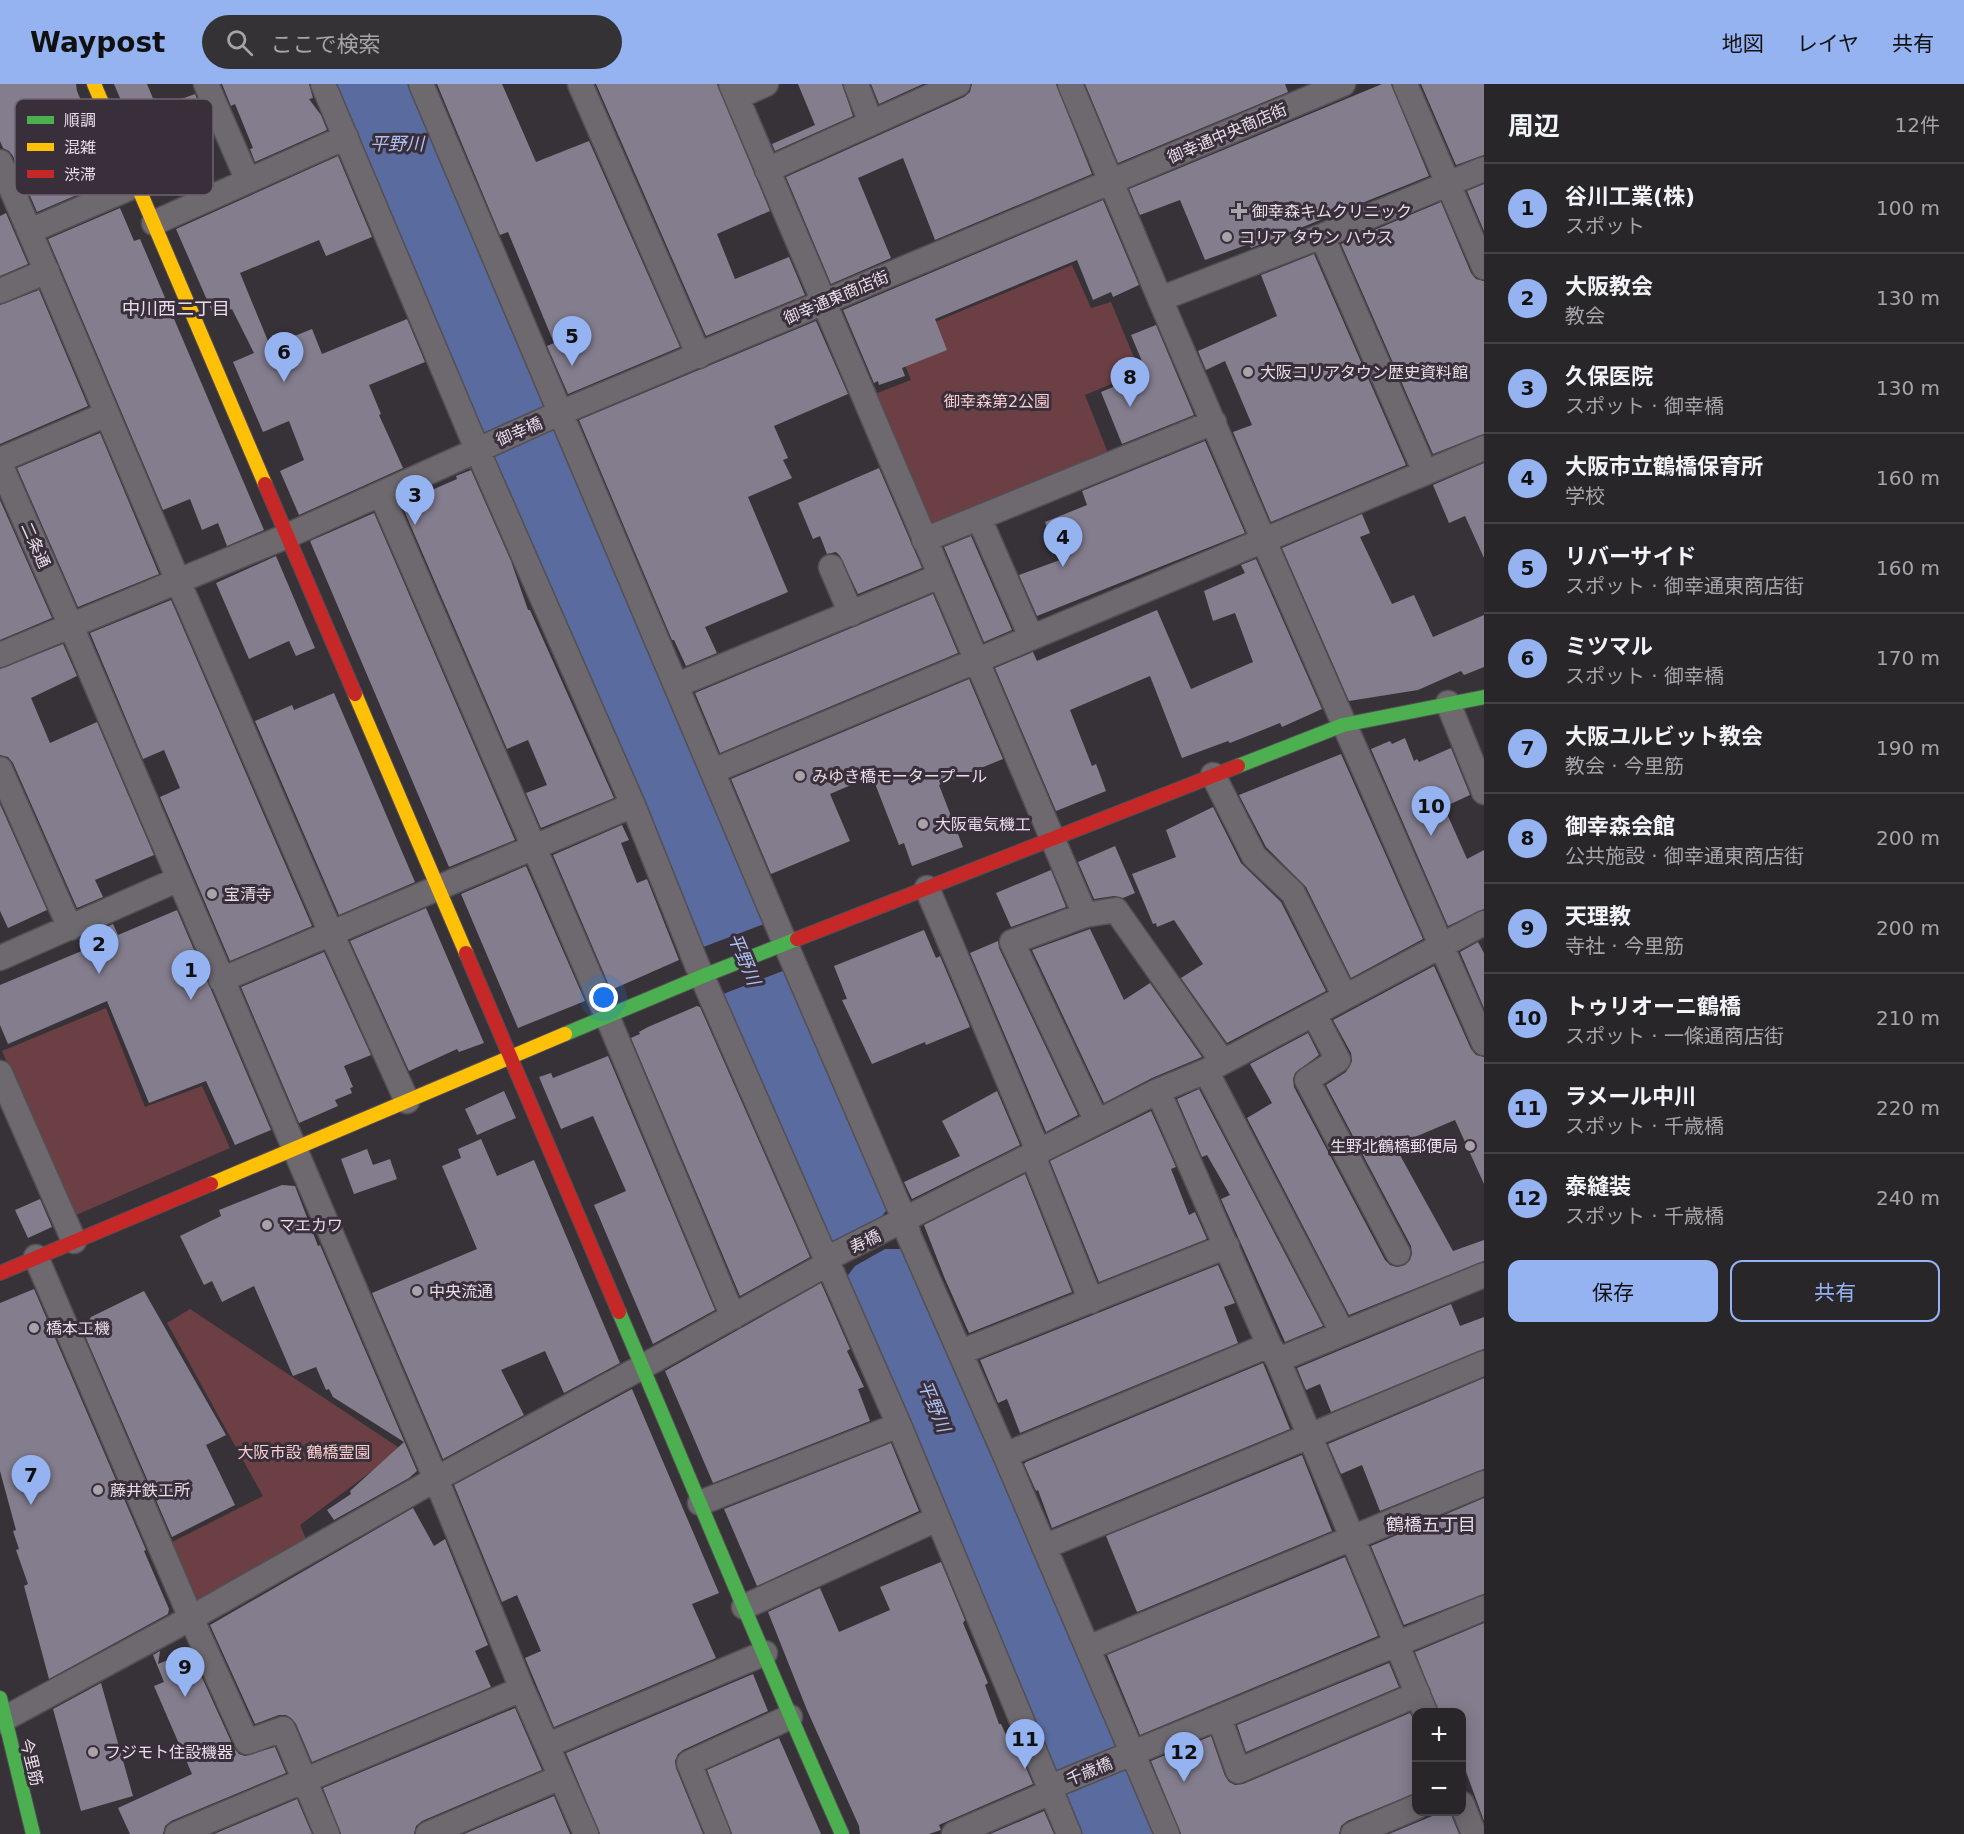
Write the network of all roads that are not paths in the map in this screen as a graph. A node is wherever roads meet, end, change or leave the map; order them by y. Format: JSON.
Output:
{"nodes":[{"id":1,"x":94,"y":84,"type":"edge"},
{"id":2,"x":206,"y":84,"type":"edge"},
{"id":3,"x":323,"y":84,"type":"edge"},
{"id":4,"x":422,"y":84,"type":"edge"},
{"id":5,"x":580,"y":84,"type":"edge"},
{"id":6,"x":766,"y":84,"type":"edge"},
{"id":7,"x":856,"y":84,"type":"edge"},
{"id":8,"x":958,"y":84,"type":"edge"},
{"id":9,"x":1070,"y":84,"type":"edge"},
{"id":10,"x":1343,"y":84,"type":"edge"},
{"id":11,"x":1405,"y":84,"type":"edge"},
{"id":12,"x":734,"y":90,"type":"edge"},
{"id":13,"x":100,"y":99,"type":"edge"},
{"id":14,"x":212,"y":99,"type":"edge"},
{"id":15,"x":213,"y":100,"type":"edge"},
{"id":16,"x":872,"y":123,"type":"junction"},
{"id":17,"x":346,"y":137,"type":"junction"},
{"id":18,"x":0,"y":162,"type":"edge"},
{"id":19,"x":1484,"y":169,"type":"edge"},
{"id":20,"x":767,"y":170,"type":"junction"},
{"id":21,"x":248,"y":181,"type":"junction"},
{"id":22,"x":1111,"y":183,"type":"junction"},
{"id":23,"x":1447,"y":184,"type":"junction"},
{"id":24,"x":113,"y":195,"type":"edge"},
{"id":25,"x":141,"y":195,"type":"edge"},
{"id":26,"x":154,"y":223,"type":"junction"},
{"id":27,"x":30,"y":231,"type":"junction"},
{"id":28,"x":1322,"y":236,"type":"junction"},
{"id":29,"x":1484,"y":267,"type":"edge"},
{"id":30,"x":47,"y":271,"type":"junction"},
{"id":31,"x":0,"y":291,"type":"edge"},
{"id":32,"x":1160,"y":300,"type":"junction"},
{"id":33,"x":823,"y":302,"type":"junction"},
{"id":34,"x":699,"y":356,"type":"junction"},
{"id":35,"x":107,"y":414,"type":"junction"},
{"id":36,"x":557,"y":414,"type":"junction"},
{"id":37,"x":1214,"y":422,"type":"junction"},
{"id":38,"x":481,"y":447,"type":"junction"},
{"id":39,"x":1484,"y":448,"type":"edge"},
{"id":40,"x":0,"y":462,"type":"edge"},
{"id":41,"x":1425,"y":472,"type":"junction"},
{"id":42,"x":381,"y":494,"type":"junction"},
{"id":43,"x":979,"y":518,"type":"junction"},
{"id":44,"x":287,"y":536,"type":"junction"},
{"id":45,"x":1263,"y":539,"type":"junction"},
{"id":46,"x":924,"y":540,"type":"junction"},
{"id":47,"x":831,"y":567,"type":"dead end"},
{"id":48,"x":940,"y":576,"type":"junction"},
{"id":49,"x":178,"y":581,"type":"junction"},
{"id":50,"x":851,"y":614,"type":"junction"},
{"id":51,"x":71,"y":626,"type":"junction"},
{"id":52,"x":1031,"y":637,"type":"junction"},
{"id":53,"x":0,"y":655,"type":"edge"},
{"id":54,"x":977,"y":659,"type":"junction"},
{"id":55,"x":677,"y":685,"type":"junction"},
{"id":56,"x":1484,"y":697,"type":"edge"},
{"id":57,"x":1448,"y":703,"type":"junction"},
{"id":58,"x":1343,"y":725,"type":"junction"},
{"id":59,"x":0,"y":769,"type":"edge"},
{"id":60,"x":713,"y":771,"type":"junction"},
{"id":61,"x":1213,"y":775,"type":"junction"},
{"id":62,"x":1484,"y":792,"type":"edge"},
{"id":63,"x":633,"y":805,"type":"junction"},
{"id":64,"x":1052,"y":838,"type":"junction"},
{"id":65,"x":533,"y":848,"type":"junction"},
{"id":66,"x":179,"y":879,"type":"junction"},
{"id":67,"x":437,"y":888,"type":"junction"},
{"id":68,"x":927,"y":888,"type":"junction"},
{"id":69,"x":1085,"y":915,"type":"junction"},
{"id":70,"x":1484,"y":923,"type":"edge"},
{"id":71,"x":70,"y":927,"type":"junction"},
{"id":72,"x":331,"y":933,"type":"junction"},
{"id":73,"x":782,"y":944,"type":"junction"},
{"id":74,"x":1441,"y":946,"type":"junction"},
{"id":75,"x":0,"y":958,"type":"edge"},
{"id":76,"x":705,"y":975,"type":"junction"},
{"id":77,"x":221,"y":980,"type":"junction"},
{"id":78,"x":1345,"y":997,"type":"junction"},
{"id":79,"x":1314,"y":1014,"type":"junction"},
{"id":80,"x":607,"y":1016,"type":"junction"},
{"id":81,"x":1484,"y":1043,"type":"edge"},
{"id":82,"x":509,"y":1057,"type":"junction"},
{"id":83,"x":1214,"y":1067,"type":"junction"},
{"id":84,"x":0,"y":1073,"type":"edge"},
{"id":85,"x":1158,"y":1091,"type":"junction"},
{"id":86,"x":407,"y":1101,"type":"junction"},
{"id":87,"x":1097,"y":1122,"type":"junction"},
{"id":88,"x":294,"y":1148,"type":"junction"},
{"id":89,"x":1036,"y":1155,"type":"junction"},
{"id":90,"x":901,"y":1223,"type":"junction"},
{"id":91,"x":74,"y":1241,"type":"junction"},
{"id":92,"x":1227,"y":1245,"type":"junction"},
{"id":93,"x":1398,"y":1253,"type":"dead end"},
{"id":94,"x":36,"y":1257,"type":"junction"},
{"id":95,"x":830,"y":1260,"type":"junction"},
{"id":96,"x":0,"y":1273,"type":"edge"},
{"id":97,"x":1484,"y":1275,"type":"edge"},
{"id":98,"x":1092,"y":1301,"type":"junction"},
{"id":99,"x":733,"y":1317,"type":"junction"},
{"id":100,"x":1342,"y":1332,"type":"junction"},
{"id":101,"x":961,"y":1352,"type":"junction"},
{"id":102,"x":1274,"y":1352,"type":"junction"},
{"id":103,"x":1484,"y":1363,"type":"edge"},
{"id":104,"x":642,"y":1367,"type":"junction"},
{"id":105,"x":899,"y":1425,"type":"junction"},
{"id":106,"x":1311,"y":1437,"type":"junction"},
{"id":107,"x":1005,"y":1455,"type":"junction"},
{"id":108,"x":436,"y":1479,"type":"junction"},
{"id":109,"x":1484,"y":1483,"type":"edge"},
{"id":110,"x":700,"y":1503,"type":"junction"},
{"id":111,"x":937,"y":1519,"type":"junction"},
{"id":112,"x":1353,"y":1538,"type":"junction"},
{"id":113,"x":1044,"y":1547,"type":"junction"},
{"id":114,"x":744,"y":1607,"type":"junction"},
{"id":115,"x":1484,"y":1608,"type":"edge"},
{"id":116,"x":191,"y":1618,"type":"junction"},
{"id":117,"x":1397,"y":1645,"type":"junction"},
{"id":118,"x":1088,"y":1648,"type":"junction"},
{"id":119,"x":765,"y":1653,"type":"junction"},
{"id":120,"x":522,"y":1689,"type":"junction"},
{"id":121,"x":1421,"y":1703,"type":"edge"},
{"id":122,"x":2,"y":1712,"type":"edge"},
{"id":123,"x":790,"y":1717,"type":"junction"},
{"id":124,"x":1220,"y":1717,"type":"junction"},
{"id":125,"x":548,"y":1745,"type":"junction"},
{"id":126,"x":1127,"y":1756,"type":"junction"},
{"id":127,"x":561,"y":1778,"type":"junction"},
{"id":128,"x":305,"y":1781,"type":"junction"},
{"id":129,"x":1053,"y":1788,"type":"junction"},
{"id":130,"x":1412,"y":1809,"type":"edge"},
{"id":131,"x":1466,"y":1816,"type":"edge"},
{"id":132,"x":33,"y":1834,"type":"edge"},
{"id":133,"x":177,"y":1834,"type":"edge"},
{"id":134,"x":327,"y":1834,"type":"edge"},
{"id":135,"x":428,"y":1834,"type":"edge"},
{"id":136,"x":586,"y":1834,"type":"edge"},
{"id":137,"x":718,"y":1834,"type":"edge"},
{"id":138,"x":842,"y":1834,"type":"edge"},
{"id":139,"x":954,"y":1834,"type":"edge"},
{"id":140,"x":1069,"y":1834,"type":"edge"},
{"id":141,"x":1167,"y":1834,"type":"edge"},
{"id":142,"x":1353,"y":1834,"type":"edge"},
{"id":143,"x":1474,"y":1834,"type":"edge"}],
"edges":[{"from":1,"to":13,"type":"street"},
{"from":2,"to":14,"type":"street"},
{"from":3,"to":17,"type":"street"},
{"from":4,"to":36,"type":"street"},
{"from":5,"to":34,"type":"street"},
{"from":6,"to":12,"type":"street"},
{"from":7,"to":16,"type":"street"},
{"from":8,"to":16,"type":"street"},
{"from":9,"to":22,"type":"street"},
{"from":10,"to":22,"type":"street","name":"御幸通中央商店街"},
{"from":11,"to":23,"type":"street"},
{"from":12,"to":20,"type":"street"},
{"from":15,"to":21,"type":"street"},
{"from":16,"to":20,"type":"street"},
{"from":17,"to":21,"type":"street"},
{"from":17,"to":38,"type":"street"},
{"from":18,"to":27,"type":"street"},
{"from":19,"to":23,"type":"street"},
{"from":20,"to":33,"type":"street"},
{"from":21,"to":26,"type":"street"},
{"from":22,"to":32,"type":"street"},
{"from":22,"to":33,"type":"street","name":"御幸通東商店街"},
{"from":23,"to":28,"type":"street"},
{"from":23,"to":29,"type":"street"},
{"from":24,"to":27,"type":"street"},
{"from":25,"to":26,"type":"street"},
{"from":26,"to":44,"type":"street"},
{"from":27,"to":30,"type":"street"},
{"from":28,"to":32,"type":"street"},
{"from":28,"to":41,"type":"street"},
{"from":30,"to":31,"type":"street"},
{"from":30,"to":35,"type":"street"},
{"from":32,"to":37,"type":"street"},
{"from":33,"to":34,"type":"street","name":"御幸通東商店街"},
{"from":33,"to":46,"type":"street"},
{"from":34,"to":36,"type":"street","name":"御幸通東商店街"},
{"from":35,"to":40,"type":"street"},
{"from":35,"to":49,"type":"street"},
{"from":36,"to":38,"type":"street","name":"御幸橋"},
{"from":36,"to":55,"type":"street"},
{"from":37,"to":43,"type":"street"},
{"from":37,"to":45,"type":"street"},
{"from":38,"to":42,"type":"street","name":"御幸橋"},
{"from":38,"to":63,"type":"street"},
{"from":39,"to":41,"type":"street"},
{"from":40,"to":51,"type":"street","name":"二条通"},
{"from":41,"to":45,"type":"street"},
{"from":42,"to":44,"type":"street","name":"御幸橋"},
{"from":42,"to":65,"type":"street"},
{"from":43,"to":46,"type":"street"},
{"from":43,"to":52,"type":"street"},
{"from":44,"to":49,"type":"street","name":"御幸橋"},
{"from":44,"to":67,"type":"street"},
{"from":45,"to":52,"type":"street"},
{"from":45,"to":58,"type":"street"},
{"from":46,"to":48,"type":"street"},
{"from":47,"to":50,"type":"street"},
{"from":48,"to":50,"type":"street"},
{"from":48,"to":54,"type":"street"},
{"from":49,"to":51,"type":"street","name":"御幸橋"},
{"from":49,"to":72,"type":"street"},
{"from":50,"to":55,"type":"street"},
{"from":51,"to":53,"type":"street","name":"御幸橋"},
{"from":51,"to":66,"type":"street","name":"二条通"},
{"from":52,"to":54,"type":"street"},
{"from":54,"to":60,"type":"street"},
{"from":54,"to":64,"type":"street"},
{"from":55,"to":60,"type":"street"},
{"from":56,"to":57,"type":"street"},
{"from":57,"to":58,"type":"street"},
{"from":57,"to":62,"type":"street"},
{"from":58,"to":61,"type":"street"},
{"from":58,"to":74,"type":"street"},
{"from":59,"to":71,"type":"street"},
{"from":60,"to":73,"type":"street"},
{"from":61,"to":64,"type":"street"},
{"from":61,"to":78,"type":"street"},
{"from":63,"to":65,"type":"street"},
{"from":63,"to":76,"type":"street"},
{"from":64,"to":68,"type":"street"},
{"from":64,"to":69,"type":"street"},
{"from":65,"to":67,"type":"street"},
{"from":65,"to":80,"type":"street"},
{"from":66,"to":71,"type":"street"},
{"from":66,"to":77,"type":"street","name":"二条通"},
{"from":67,"to":72,"type":"street"},
{"from":67,"to":82,"type":"street"},
{"from":68,"to":73,"type":"street"},
{"from":68,"to":89,"type":"street"},
{"from":69,"to":83,"type":"street"},
{"from":69,"to":87,"type":"street"},
{"from":70,"to":74,"type":"street","name":"寿橋"},
{"from":71,"to":75,"type":"street"},
{"from":72,"to":77,"type":"street"},
{"from":72,"to":86,"type":"street"},
{"from":73,"to":76,"type":"street"},
{"from":73,"to":90,"type":"street"},
{"from":74,"to":78,"type":"street","name":"寿橋"},
{"from":74,"to":81,"type":"street"},
{"from":76,"to":80,"type":"street"},
{"from":76,"to":95,"type":"street"},
{"from":77,"to":88,"type":"street","name":"二条通"},
{"from":78,"to":79,"type":"street","name":"寿橋"},
{"from":79,"to":83,"type":"street","name":"寿橋"},
{"from":79,"to":93,"type":"street"},
{"from":80,"to":82,"type":"street"},
{"from":80,"to":99,"type":"street"},
{"from":82,"to":86,"type":"street"},
{"from":82,"to":104,"type":"street"},
{"from":83,"to":85,"type":"street","name":"寿橋"},
{"from":83,"to":100,"type":"street"},
{"from":84,"to":91,"type":"street"},
{"from":85,"to":87,"type":"street","name":"寿橋"},
{"from":85,"to":92,"type":"street"},
{"from":86,"to":88,"type":"street"},
{"from":87,"to":89,"type":"street","name":"寿橋"},
{"from":88,"to":91,"type":"street"},
{"from":88,"to":108,"type":"street","name":"二条通"},
{"from":89,"to":90,"type":"street","name":"寿橋"},
{"from":89,"to":98,"type":"street"},
{"from":90,"to":95,"type":"street","name":"寿橋"},
{"from":90,"to":101,"type":"street"},
{"from":91,"to":94,"type":"street"},
{"from":92,"to":98,"type":"street"},
{"from":92,"to":102,"type":"street"},
{"from":94,"to":96,"type":"street"},
{"from":94,"to":116,"type":"street"},
{"from":95,"to":99,"type":"street","name":"寿橋"},
{"from":95,"to":105,"type":"street"},
{"from":97,"to":100,"type":"street"},
{"from":98,"to":101,"type":"street"},
{"from":99,"to":104,"type":"street","name":"寿橋"},
{"from":100,"to":102,"type":"street"},
{"from":101,"to":107,"type":"street"},
{"from":102,"to":106,"type":"street"},
{"from":102,"to":107,"type":"street"},
{"from":103,"to":106,"type":"street"},
{"from":104,"to":108,"type":"street","name":"寿橋"},
{"from":104,"to":110,"type":"street"},
{"from":105,"to":110,"type":"street"},
{"from":105,"to":111,"type":"street"},
{"from":106,"to":112,"type":"street"},
{"from":106,"to":113,"type":"street"},
{"from":107,"to":113,"type":"street"},
{"from":108,"to":116,"type":"street","name":"寿橋"},
{"from":108,"to":120,"type":"street","name":"二条通"},
{"from":109,"to":112,"type":"street"},
{"from":110,"to":114,"type":"street"},
{"from":111,"to":114,"type":"street"},
{"from":111,"to":129,"type":"street"},
{"from":112,"to":117,"type":"street"},
{"from":112,"to":118,"type":"street"},
{"from":113,"to":118,"type":"street"},
{"from":114,"to":119,"type":"street"},
{"from":115,"to":117,"type":"street","name":"千歳橋"},
{"from":116,"to":122,"type":"street","name":"寿橋"},
{"from":116,"to":128,"type":"street"},
{"from":117,"to":121,"type":"street"},
{"from":117,"to":124,"type":"street","name":"千歳橋"},
{"from":118,"to":126,"type":"street"},
{"from":119,"to":123,"type":"street"},
{"from":119,"to":125,"type":"street"},
{"from":120,"to":125,"type":"street","name":"二条通"},
{"from":120,"to":128,"type":"street"},
{"from":121,"to":124,"type":"street"},
{"from":122,"to":132,"type":"street","name":"今里筋"},
{"from":123,"to":137,"type":"street"},
{"from":123,"to":138,"type":"street"},
{"from":124,"to":126,"type":"street","name":"千歳橋"},
{"from":125,"to":127,"type":"street","name":"二条通"},
{"from":126,"to":129,"type":"street","name":"千歳橋"},
{"from":126,"to":141,"type":"street"},
{"from":127,"to":135,"type":"street"},
{"from":127,"to":136,"type":"street","name":"二条通"},
{"from":128,"to":133,"type":"street"},
{"from":128,"to":134,"type":"street"},
{"from":129,"to":139,"type":"street","name":"千歳橋"},
{"from":129,"to":140,"type":"street"},
{"from":130,"to":142,"type":"street"},
{"from":131,"to":143,"type":"street"}]}
